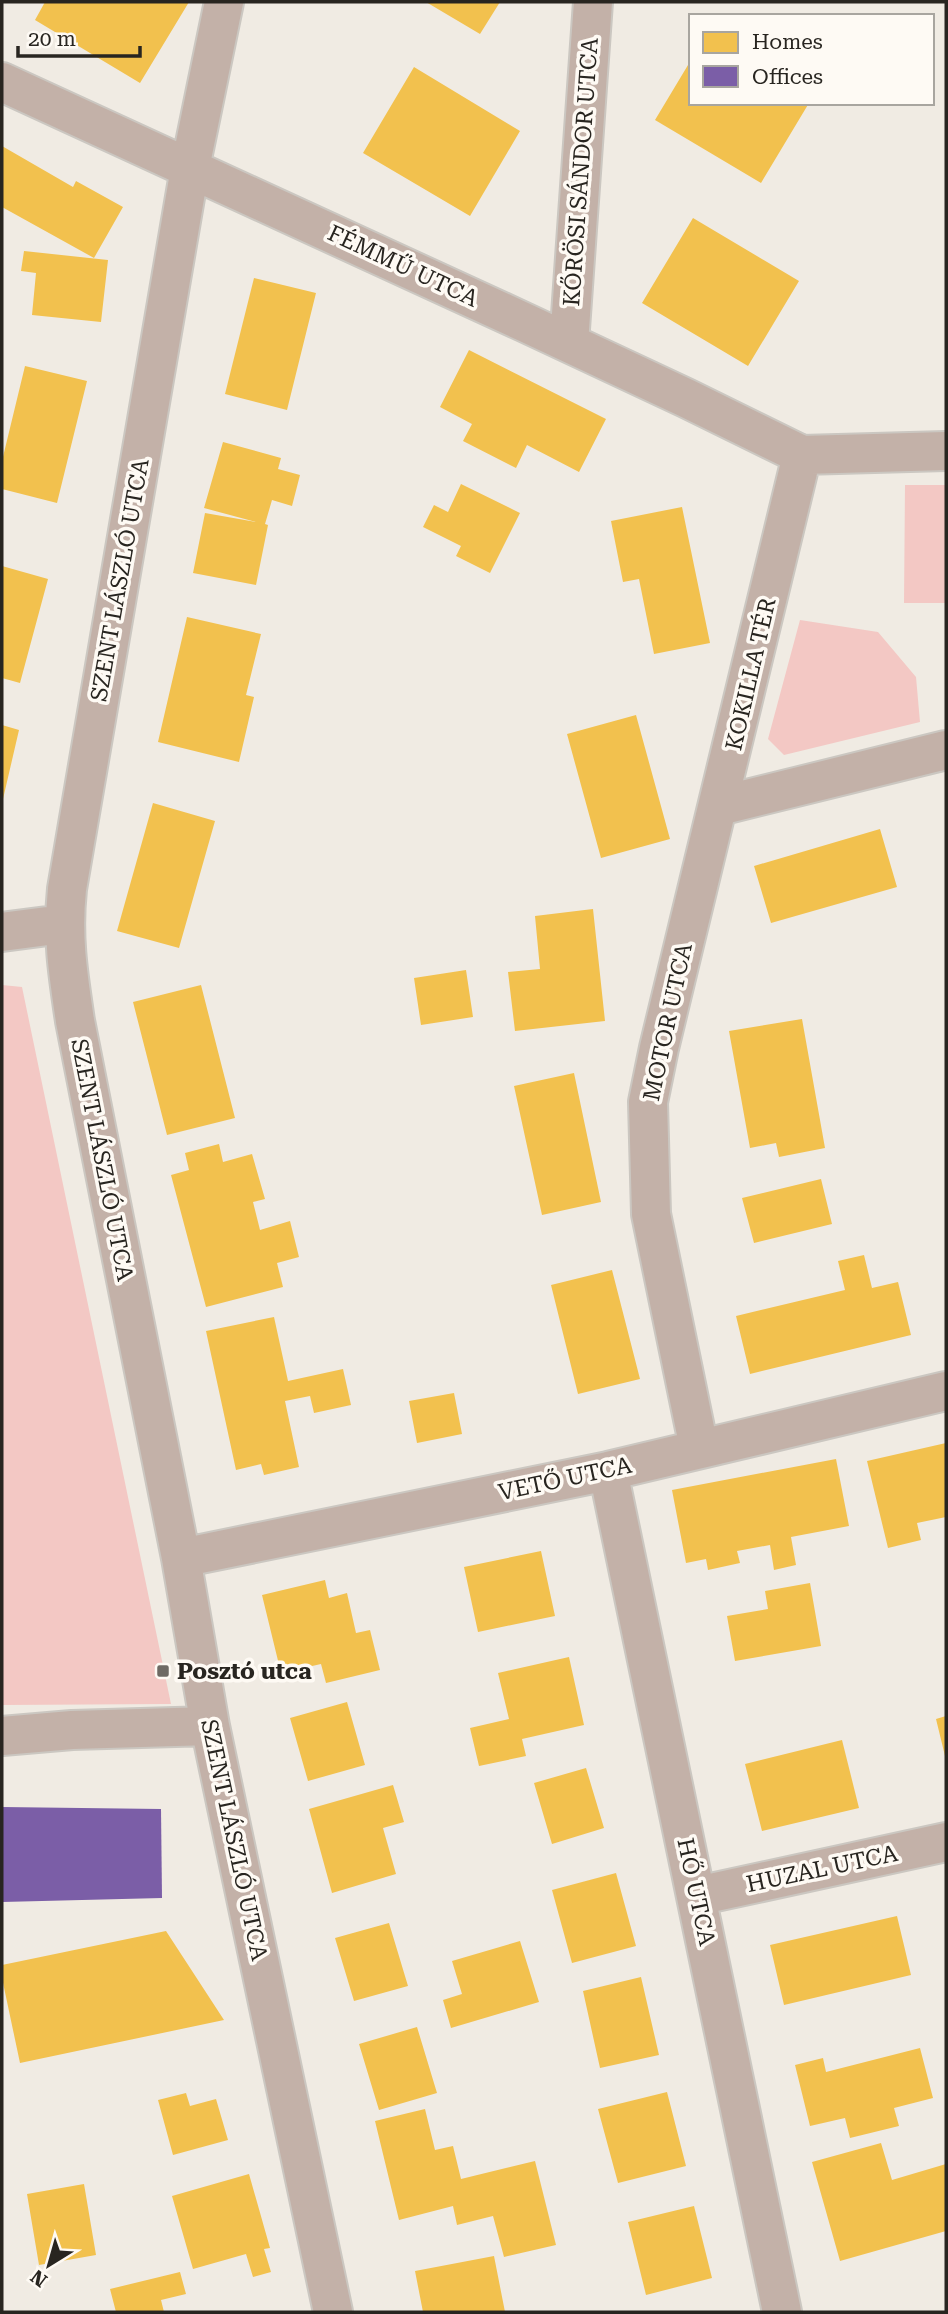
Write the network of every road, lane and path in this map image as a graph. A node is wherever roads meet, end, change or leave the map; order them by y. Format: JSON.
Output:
{"nodes":[{"id":1,"x":224,"y":2,"type":"edge"},
{"id":2,"x":593,"y":2,"type":"edge"},
{"id":3,"x":2,"y":82,"type":"edge"},
{"id":4,"x":190,"y":168,"type":"junction"},
{"id":5,"x":569,"y":343,"type":"junction"},
{"id":6,"x":946,"y":451,"type":"edge"},
{"id":7,"x":802,"y":455,"type":"junction"},
{"id":8,"x":946,"y":750,"type":"edge"},
{"id":9,"x":719,"y":806,"type":"junction"},
{"id":10,"x":63,"y":924,"type":"junction"},
{"id":11,"x":2,"y":932,"type":"edge"},
{"id":12,"x":946,"y":1391,"type":"edge"},
{"id":13,"x":699,"y":1448,"type":"junction"},
{"id":14,"x":608,"y":1471,"type":"junction"},
{"id":15,"x":181,"y":1558,"type":"junction"},
{"id":16,"x":210,"y":1726,"type":"junction"},
{"id":17,"x":2,"y":1735,"type":"edge"},
{"id":18,"x":946,"y":1842,"type":"edge"},
{"id":19,"x":697,"y":1896,"type":"junction"},
{"id":20,"x":333,"y":2312,"type":"edge"},
{"id":21,"x":782,"y":2312,"type":"edge"}],
"edges":[{"from":1,"to":4,"type":"street","name":"SZENT LÁSZLÓ UTCA"},
{"from":2,"to":5,"type":"street","name":"KŐRÖSI SÁNDOR UTCA"},
{"from":3,"to":4,"type":"street","name":"FÉMMŰ UTCA"},
{"from":4,"to":5,"type":"street","name":"FÉMMŰ UTCA"},
{"from":4,"to":10,"type":"street","name":"SZENT LÁSZLÓ UTCA"},
{"from":5,"to":7,"type":"street","name":"FÉMMŰ UTCA"},
{"from":6,"to":7,"type":"street"},
{"from":7,"to":9,"type":"street","name":"KOKILLA TÉR"},
{"from":8,"to":9,"type":"street"},
{"from":9,"to":13,"type":"street","name":"MOTOR UTCA"},
{"from":10,"to":11,"type":"street"},
{"from":10,"to":15,"type":"street","name":"SZENT LÁSZLÓ UTCA"},
{"from":12,"to":13,"type":"street","name":"VETŐ UTCA"},
{"from":13,"to":14,"type":"street","name":"VETŐ UTCA"},
{"from":14,"to":15,"type":"street","name":"VETŐ UTCA"},
{"from":14,"to":19,"type":"street","name":"HŐ UTCA"},
{"from":15,"to":16,"type":"street","name":"SZENT LÁSZLÓ UTCA"},
{"from":16,"to":17,"type":"street"},
{"from":16,"to":20,"type":"street","name":"SZENT LÁSZLÓ UTCA"},
{"from":18,"to":19,"type":"street","name":"HUZAL UTCA"},
{"from":19,"to":21,"type":"street","name":"HŐ UTCA"}]}
